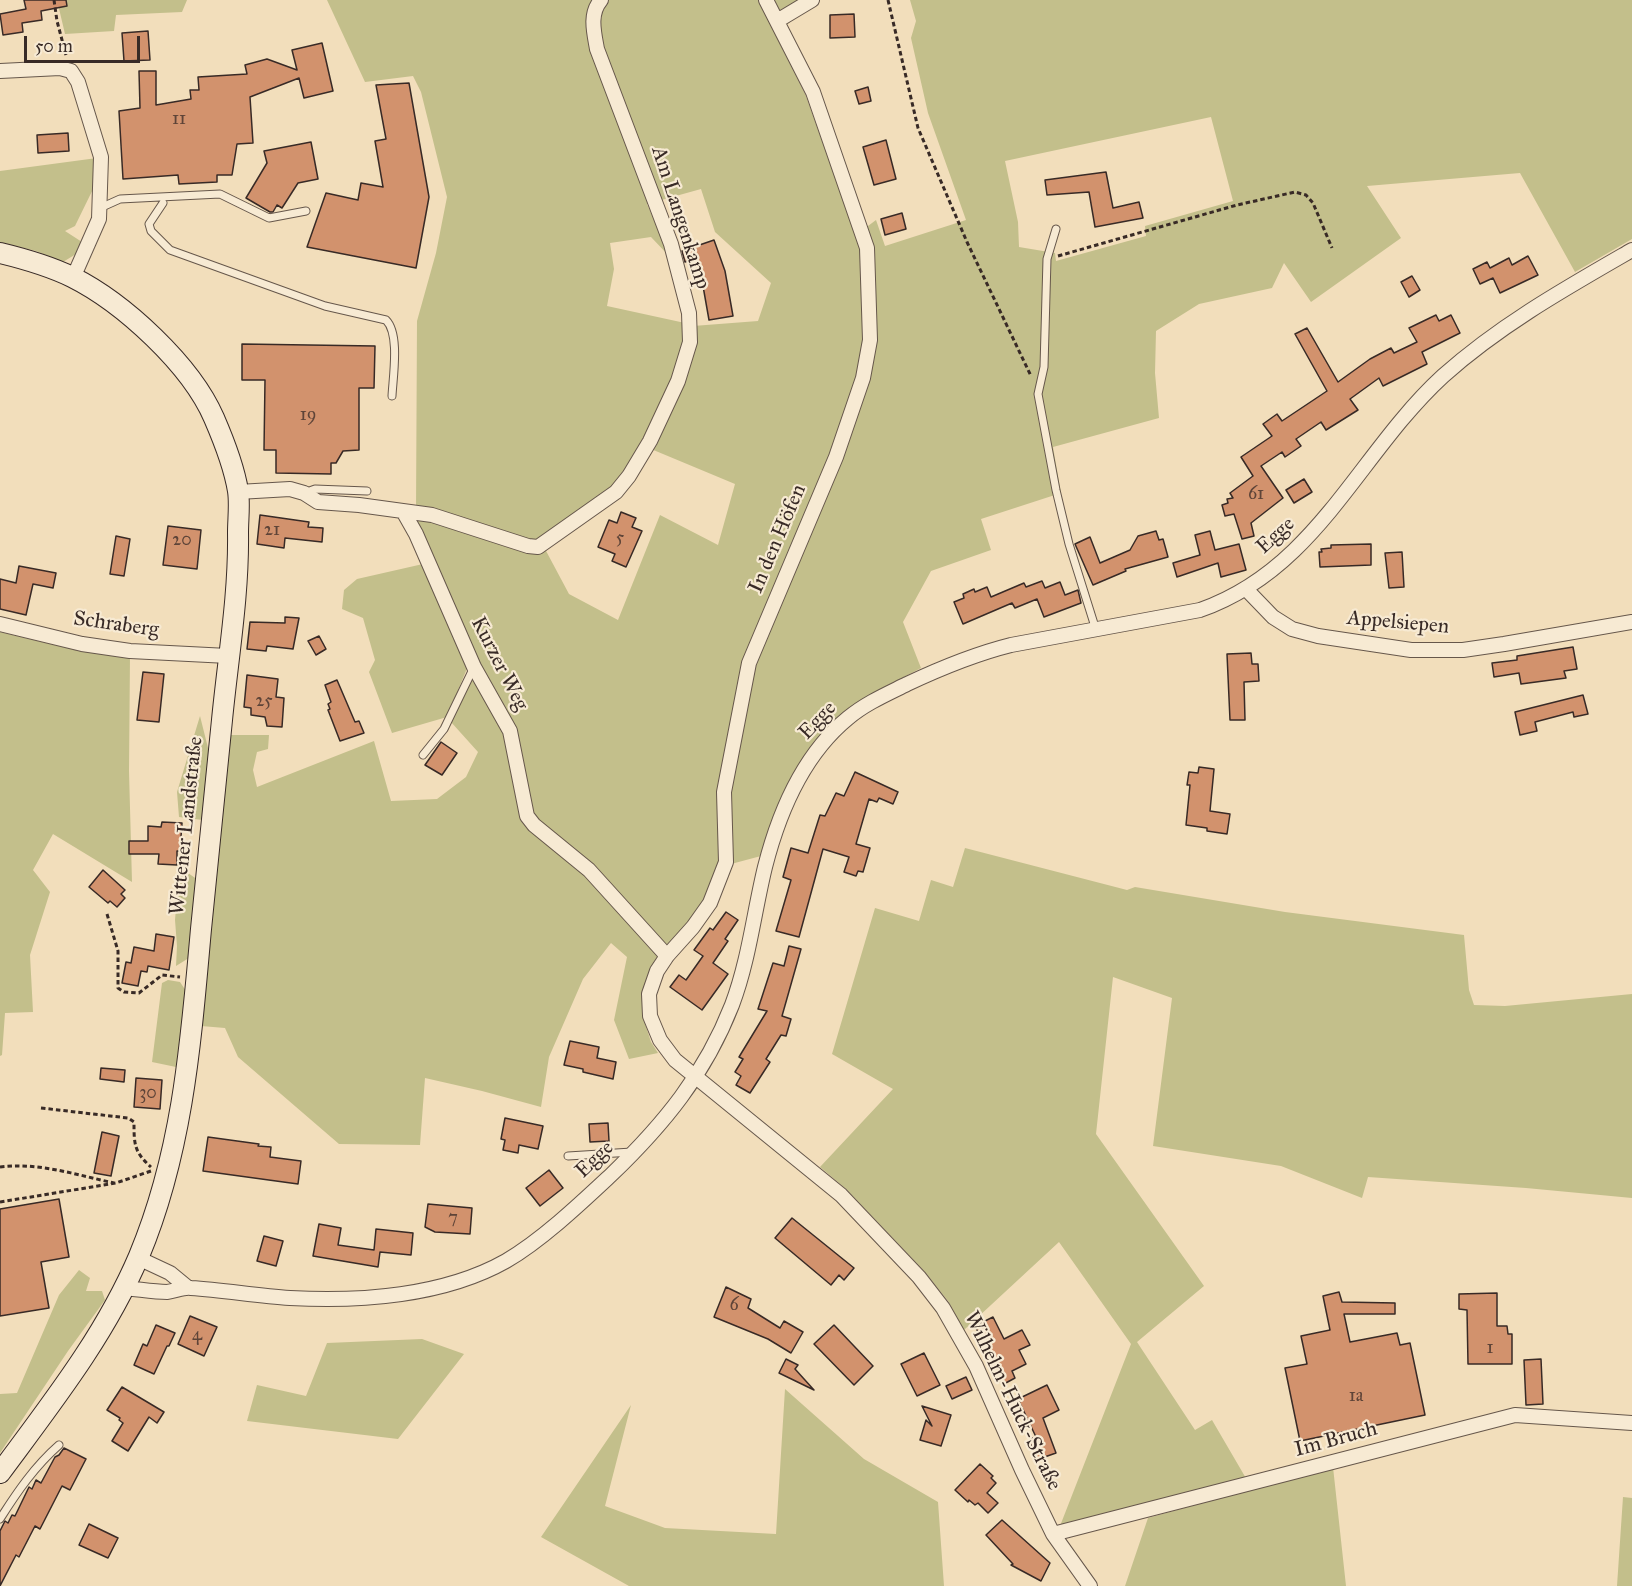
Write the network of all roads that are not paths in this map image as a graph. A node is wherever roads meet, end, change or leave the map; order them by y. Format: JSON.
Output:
{"nodes":[{"id":1,"x":601,"y":0,"type":"edge"},
{"id":2,"x":766,"y":0,"type":"edge"},
{"id":3,"x":812,"y":0,"type":"edge"},
{"id":4,"x":777,"y":21,"type":"junction"},
{"id":5,"x":0,"y":71,"type":"edge"},
{"id":6,"x":163,"y":203,"type":"dead end"},
{"id":7,"x":100,"y":208,"type":"junction"},
{"id":8,"x":306,"y":211,"type":"dead end"},
{"id":9,"x":1056,"y":229,"type":"dead end"},
{"id":10,"x":1632,"y":250,"type":"edge"},
{"id":11,"x":0,"y":253,"type":"edge"},
{"id":12,"x":73,"y":278,"type":"junction"},
{"id":13,"x":392,"y":396,"type":"dead end"},
{"id":14,"x":366,"y":491,"type":"dead end"},
{"id":15,"x":238,"y":492,"type":"junction"},
{"id":16,"x":304,"y":493,"type":"junction"},
{"id":17,"x":403,"y":512,"type":"junction"},
{"id":18,"x":1246,"y":590,"type":"junction"},
{"id":19,"x":1632,"y":622,"type":"edge"},
{"id":20,"x":0,"y":624,"type":"edge"},
{"id":21,"x":1096,"y":630,"type":"junction"},
{"id":22,"x":228,"y":656,"type":"junction"},
{"id":23,"x":474,"y":667,"type":"junction"},
{"id":24,"x":423,"y":754,"type":"dead end"},
{"id":25,"x":666,"y":956,"type":"junction"},
{"id":26,"x":695,"y":1077,"type":"junction"},
{"id":27,"x":634,"y":1152,"type":"junction"},
{"id":28,"x":568,"y":1156,"type":"dead end"},
{"id":29,"x":138,"y":1257,"type":"junction"},
{"id":30,"x":124,"y":1287,"type":"junction"},
{"id":31,"x":187,"y":1287,"type":"junction"},
{"id":32,"x":1632,"y":1422,"type":"edge"},
{"id":33,"x":59,"y":1445,"type":"dead end"},
{"id":34,"x":0,"y":1473,"type":"edge"},
{"id":35,"x":0,"y":1519,"type":"edge"},
{"id":36,"x":1053,"y":1534,"type":"junction"},
{"id":37,"x":1090,"y":1586,"type":"edge"}],
"edges":[{"from":1,"to":17,"type":"street","name":"Am Langenkamp"},
{"from":2,"to":4,"type":"street","name":"In den Höfen"},
{"from":3,"to":4,"type":"street"},
{"from":4,"to":25,"type":"street","name":"In den Höfen"},
{"from":5,"to":7,"type":"street"},
{"from":6,"to":13,"type":"lane"},
{"from":7,"to":8,"type":"lane"},
{"from":7,"to":12,"type":"street"},
{"from":9,"to":21,"type":"lane"},
{"from":10,"to":18,"type":"street","name":"Egge"},
{"from":11,"to":12,"type":"main road","name":"Wittener Landstraße"},
{"from":12,"to":15,"type":"main road","name":"Wittener Landstraße"},
{"from":14,"to":16,"type":"lane"},
{"from":15,"to":16,"type":"street"},
{"from":15,"to":22,"type":"main road","name":"Wittener Landstraße"},
{"from":16,"to":17,"type":"street"},
{"from":17,"to":23,"type":"street","name":"Kurzer Weg"},
{"from":18,"to":19,"type":"street","name":"Appelsiepen"},
{"from":18,"to":21,"type":"street","name":"Egge"},
{"from":20,"to":22,"type":"street","name":"Schraberg"},
{"from":21,"to":26,"type":"street","name":"Egge"},
{"from":22,"to":29,"type":"main road","name":"Wittener Landstraße"},
{"from":23,"to":24,"type":"lane"},
{"from":23,"to":25,"type":"street","name":"Kurzer Weg"},
{"from":25,"to":26,"type":"street","name":"In den Höfen"},
{"from":26,"to":27,"type":"street","name":"Egge"},
{"from":26,"to":36,"type":"street","name":"Wilhelm-Huck-Straße"},
{"from":27,"to":28,"type":"lane"},
{"from":27,"to":31,"type":"street","name":"Egge"},
{"from":29,"to":30,"type":"main road","name":"Wittener Landstraße"},
{"from":29,"to":31,"type":"street","name":"Egge"},
{"from":30,"to":31,"type":"street","name":"Egge"},
{"from":30,"to":34,"type":"main road","name":"Wittener Landstraße"},
{"from":32,"to":36,"type":"street","name":"Im Bruch"},
{"from":33,"to":35,"type":"lane"},
{"from":36,"to":37,"type":"street","name":"Wilhelm-Huck-Straße"}]}
